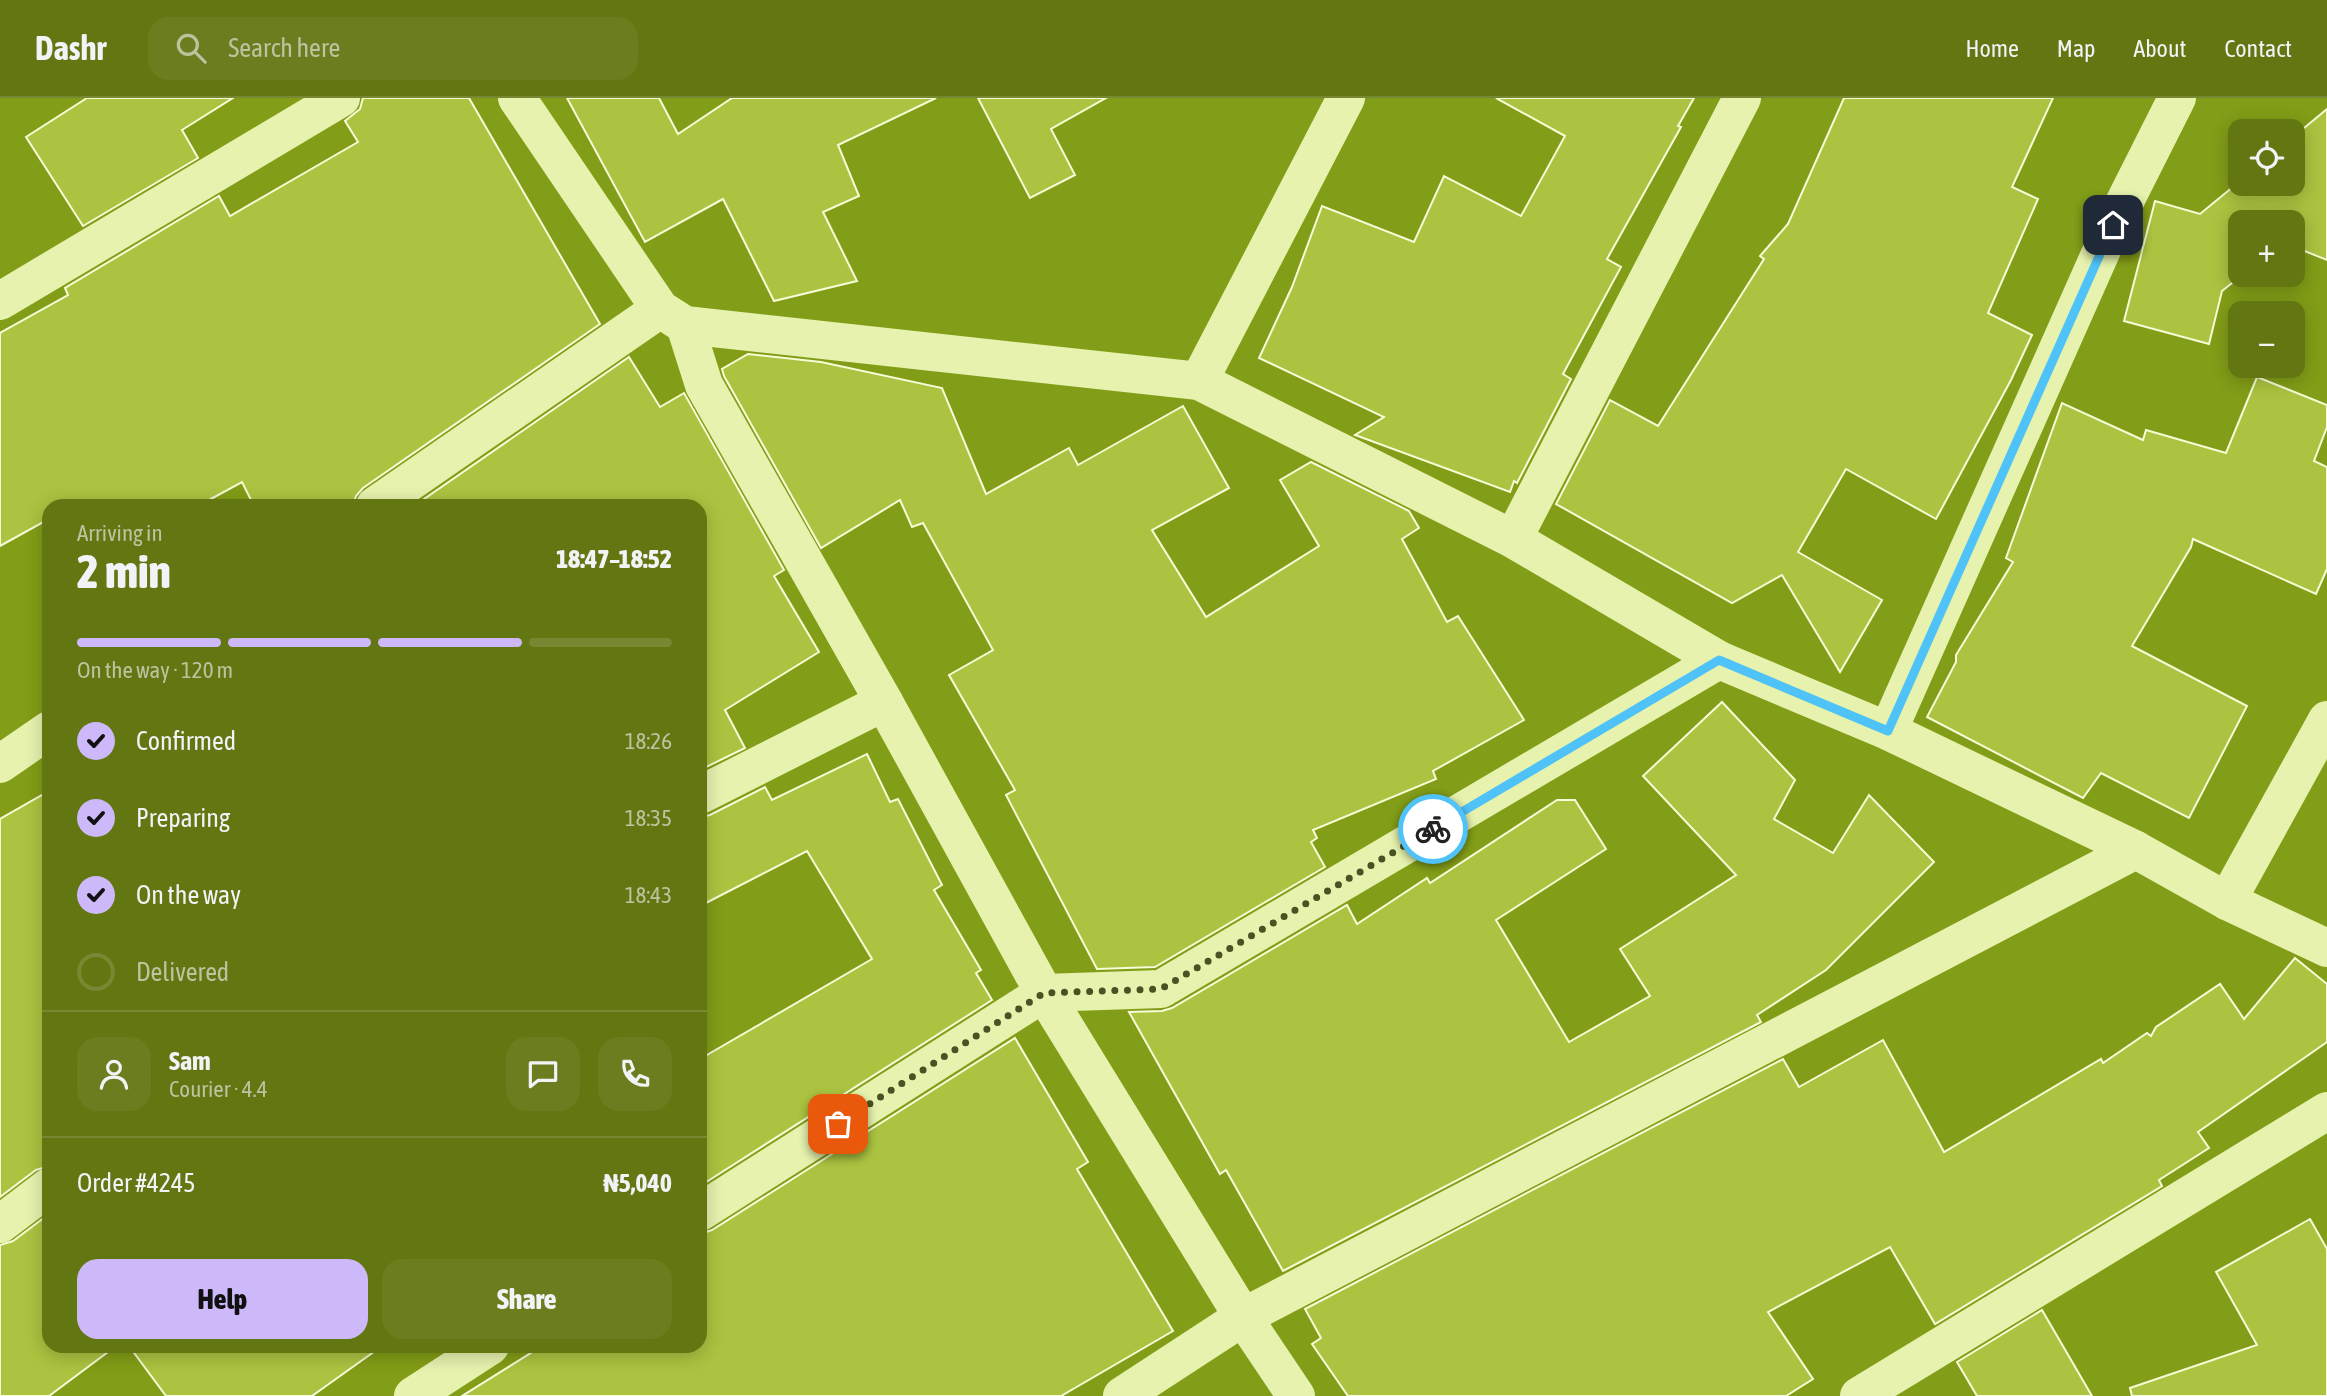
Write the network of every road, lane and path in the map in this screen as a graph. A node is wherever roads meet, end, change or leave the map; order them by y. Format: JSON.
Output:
{"nodes":[{"id":1,"x":341,"y":98,"type":"edge"},
{"id":2,"x":517,"y":98,"type":"edge"},
{"id":3,"x":1346,"y":98,"type":"edge"},
{"id":4,"x":1742,"y":98,"type":"edge"},
{"id":5,"x":2177,"y":98,"type":"edge"},
{"id":6,"x":0,"y":301,"type":"edge"},
{"id":7,"x":672,"y":317,"type":"junction"},
{"id":8,"x":1199,"y":381,"type":"junction"},
{"id":9,"x":385,"y":499,"type":"edge"},
{"id":10,"x":1513,"y":539,"type":"junction"},
{"id":11,"x":1719,"y":660,"type":"junction"},
{"id":12,"x":884,"y":702,"type":"junction"},
{"id":13,"x":2327,"y":720,"type":"edge"},
{"id":14,"x":1888,"y":731,"type":"junction"},
{"id":15,"x":42,"y":735,"type":"edge"},
{"id":16,"x":0,"y":764,"type":"edge"},
{"id":17,"x":707,"y":791,"type":"edge"},
{"id":18,"x":2136,"y":850,"type":"junction"},
{"id":19,"x":2227,"y":901,"type":"junction"},
{"id":20,"x":2327,"y":948,"type":"edge"},
{"id":21,"x":1044,"y":993,"type":"junction"},
{"id":22,"x":2327,"y":1111,"type":"edge"},
{"id":23,"x":42,"y":1192,"type":"edge"},
{"id":24,"x":707,"y":1208,"type":"edge"},
{"id":25,"x":0,"y":1224,"type":"edge"},
{"id":26,"x":1243,"y":1317,"type":"junction"},
{"id":27,"x":479,"y":1353,"type":"edge"},
{"id":28,"x":413,"y":1396,"type":"edge"},
{"id":29,"x":1122,"y":1396,"type":"edge"},
{"id":30,"x":1296,"y":1396,"type":"edge"},
{"id":31,"x":1860,"y":1396,"type":"edge"}],
"edges":[{"from":1,"to":6,"type":"street"},
{"from":2,"to":7,"type":"street"},
{"from":3,"to":8,"type":"street"},
{"from":4,"to":10,"type":"street"},
{"from":5,"to":14,"type":"street"},
{"from":7,"to":8,"type":"street"},
{"from":7,"to":9,"type":"street"},
{"from":7,"to":12,"type":"street"},
{"from":8,"to":10,"type":"street"},
{"from":10,"to":11,"type":"street"},
{"from":11,"to":14,"type":"street"},
{"from":11,"to":21,"type":"street"},
{"from":12,"to":17,"type":"street"},
{"from":12,"to":21,"type":"street"},
{"from":13,"to":19,"type":"street"},
{"from":14,"to":18,"type":"street"},
{"from":15,"to":16,"type":"street"},
{"from":18,"to":19,"type":"street"},
{"from":18,"to":26,"type":"street"},
{"from":19,"to":20,"type":"street"},
{"from":21,"to":24,"type":"street"},
{"from":21,"to":26,"type":"street"},
{"from":22,"to":31,"type":"street"},
{"from":23,"to":25,"type":"street"},
{"from":26,"to":29,"type":"street"},
{"from":26,"to":30,"type":"street"},
{"from":27,"to":28,"type":"street"}]}
